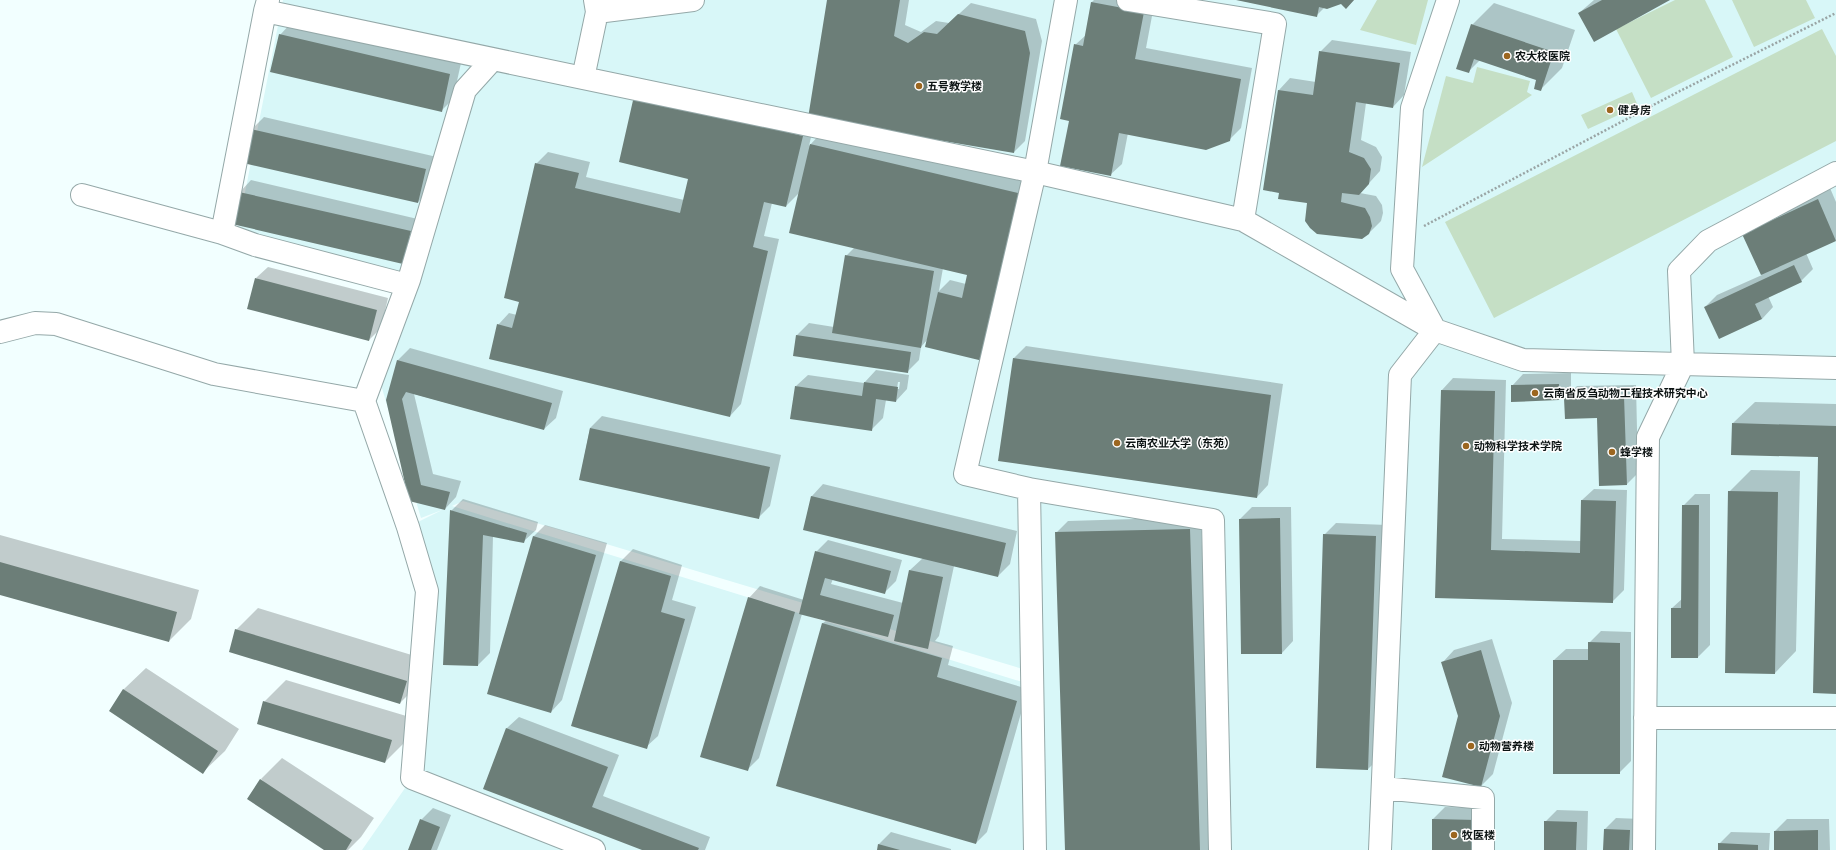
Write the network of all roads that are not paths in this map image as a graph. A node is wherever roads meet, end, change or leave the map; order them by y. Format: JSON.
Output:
{"nodes":[{"id":1,"x":693,"y":0,"type":"edge"},
{"id":2,"x":1066,"y":0,"type":"edge"},
{"id":3,"x":1128,"y":0,"type":"edge"},
{"id":4,"x":1448,"y":0,"type":"edge"},
{"id":5,"x":266,"y":6,"type":"edge"},
{"id":6,"x":596,"y":6,"type":"edge"},
{"id":7,"x":492,"y":59,"type":"junction"},
{"id":8,"x":583,"y":78,"type":"junction"},
{"id":9,"x":1035,"y":172,"type":"junction"},
{"id":10,"x":1836,"y":173,"type":"edge"},
{"id":11,"x":82,"y":195,"type":"dead end"},
{"id":12,"x":1243,"y":220,"type":"junction"},
{"id":13,"x":222,"y":233,"type":"junction"},
{"id":14,"x":407,"y":285,"type":"junction"},
{"id":15,"x":1435,"y":330,"type":"junction"},
{"id":16,"x":0,"y":332,"type":"edge"},
{"id":17,"x":1683,"y":364,"type":"junction"},
{"id":18,"x":1836,"y":368,"type":"edge"},
{"id":19,"x":364,"y":401,"type":"junction"},
{"id":20,"x":1029,"y":489,"type":"junction"},
{"id":21,"x":1645,"y":718,"type":"junction"},
{"id":22,"x":1836,"y":718,"type":"edge"},
{"id":23,"x":1382,"y":788,"type":"junction"},
{"id":24,"x":594,"y":850,"type":"edge"},
{"id":25,"x":1035,"y":850,"type":"edge"},
{"id":26,"x":1220,"y":850,"type":"edge"},
{"id":27,"x":1380,"y":850,"type":"edge"},
{"id":28,"x":1483,"y":850,"type":"edge"},
{"id":29,"x":1644,"y":850,"type":"edge"}],
"edges":[{"from":1,"to":6,"type":"street"},
{"from":2,"to":9,"type":"street"},
{"from":3,"to":12,"type":"street"},
{"from":4,"to":15,"type":"street"},
{"from":5,"to":7,"type":"street"},
{"from":5,"to":13,"type":"street"},
{"from":6,"to":8,"type":"street"},
{"from":7,"to":8,"type":"street"},
{"from":7,"to":14,"type":"street"},
{"from":8,"to":9,"type":"street"},
{"from":9,"to":12,"type":"street"},
{"from":9,"to":20,"type":"street"},
{"from":10,"to":17,"type":"street"},
{"from":11,"to":13,"type":"street"},
{"from":12,"to":15,"type":"street"},
{"from":13,"to":14,"type":"street"},
{"from":14,"to":19,"type":"street"},
{"from":15,"to":17,"type":"street"},
{"from":15,"to":23,"type":"street"},
{"from":16,"to":19,"type":"street"},
{"from":17,"to":18,"type":"street"},
{"from":17,"to":21,"type":"street"},
{"from":19,"to":24,"type":"street"},
{"from":20,"to":25,"type":"street"},
{"from":20,"to":26,"type":"street"},
{"from":21,"to":22,"type":"street"},
{"from":21,"to":29,"type":"street"},
{"from":23,"to":27,"type":"street"},
{"from":23,"to":28,"type":"street"}]}
